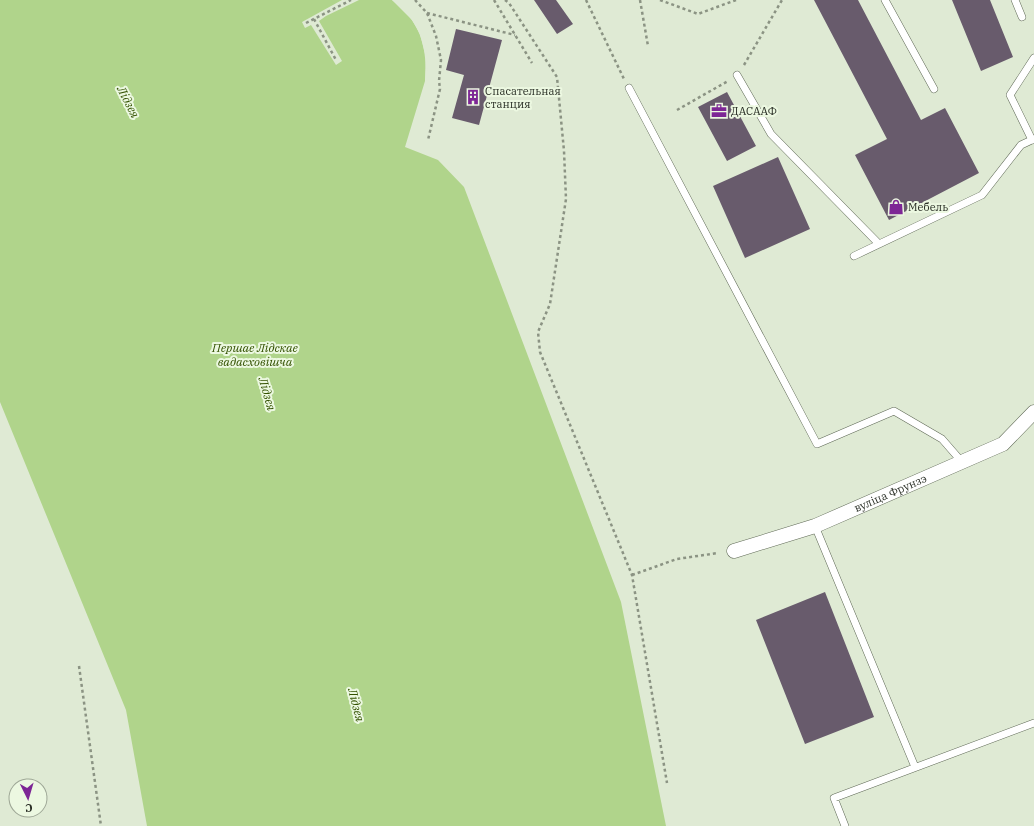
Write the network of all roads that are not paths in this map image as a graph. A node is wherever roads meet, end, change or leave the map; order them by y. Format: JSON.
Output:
{"nodes":[{"id":1,"x":885,"y":0,"type":"edge"},
{"id":2,"x":1015,"y":0,"type":"edge"},
{"id":3,"x":1022,"y":18,"type":"dead end"},
{"id":4,"x":1034,"y":58,"type":"edge"},
{"id":5,"x":738,"y":75,"type":"dead end"},
{"id":6,"x":629,"y":88,"type":"road end"},
{"id":7,"x":934,"y":89,"type":"dead end"},
{"id":8,"x":1033,"y":139,"type":"edge"},
{"id":9,"x":879,"y":244,"type":"junction"},
{"id":10,"x":854,"y":256,"type":"dead end"},
{"id":11,"x":1034,"y":412,"type":"edge"},
{"id":12,"x":962,"y":462,"type":"junction"},
{"id":13,"x":815,"y":526,"type":"junction"},
{"id":14,"x":734,"y":552,"type":"road end"},
{"id":15,"x":1034,"y":723,"type":"edge"},
{"id":16,"x":915,"y":767,"type":"junction"},
{"id":17,"x":845,"y":826,"type":"edge"}],
"edges":[{"from":1,"to":7,"type":"lane"},
{"from":2,"to":3,"type":"lane"},
{"from":4,"to":8,"type":"lane"},
{"from":5,"to":9,"type":"lane"},
{"from":6,"to":12,"type":"lane"},
{"from":8,"to":9,"type":"lane"},
{"from":9,"to":10,"type":"lane"},
{"from":11,"to":12,"type":"street","name":"вуліца Фрунзэ"},
{"from":12,"to":13,"type":"street","name":"вуліца Фрунзэ"},
{"from":13,"to":14,"type":"street","name":"вуліца Фрунзэ"},
{"from":13,"to":16,"type":"lane"},
{"from":15,"to":16,"type":"lane"},
{"from":16,"to":17,"type":"lane"}]}
